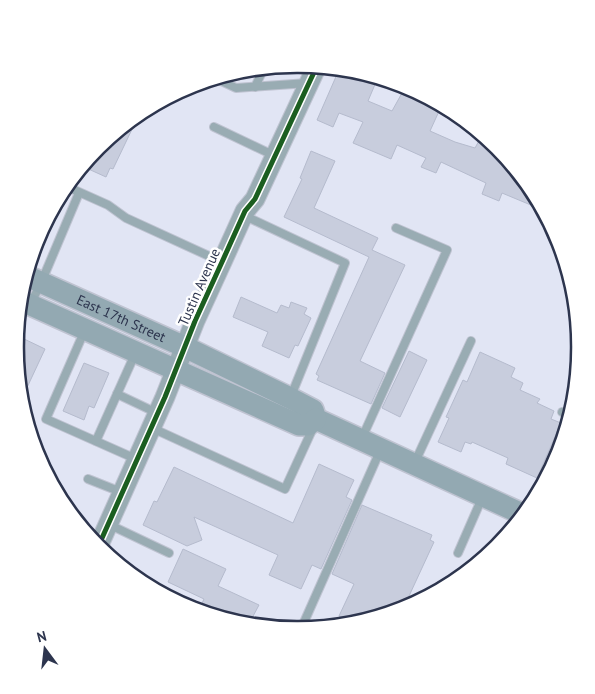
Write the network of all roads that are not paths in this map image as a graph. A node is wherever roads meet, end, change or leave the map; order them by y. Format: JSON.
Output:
{"nodes":[{"id":1,"x":313,"y":75,"type":"edge"},
{"id":2,"x":260,"y":76,"type":"edge"},
{"id":3,"x":226,"y":83,"type":"edge"},
{"id":4,"x":255,"y":87,"type":"junction"},
{"id":5,"x":214,"y":127,"type":"dead end"},
{"id":6,"x":275,"y":156,"type":"junction"},
{"id":7,"x":73,"y":190,"type":"edge"},
{"id":8,"x":79,"y":193,"type":"junction"},
{"id":9,"x":243,"y":215,"type":"junction"},
{"id":10,"x":396,"y":228,"type":"dead end"},
{"id":11,"x":222,"y":262,"type":"junction"},
{"id":12,"x":35,"y":280,"type":"edge"},
{"id":13,"x":28,"y":301,"type":"edge"},
{"id":14,"x":27,"y":303,"type":"edge"},
{"id":15,"x":85,"y":330,"type":"junction"},
{"id":16,"x":471,"y":341,"type":"dead end"},
{"id":17,"x":185,"y":347,"type":"junction"},
{"id":18,"x":136,"y":353,"type":"junction"},
{"id":19,"x":175,"y":371,"type":"junction"},
{"id":20,"x":117,"y":394,"type":"junction"},
{"id":21,"x":290,"y":398,"type":"junction"},
{"id":22,"x":316,"y":419,"type":"junction"},
{"id":23,"x":154,"y":420,"type":"junction"},
{"id":24,"x":361,"y":440,"type":"junction"},
{"id":25,"x":96,"y":441,"type":"junction"},
{"id":26,"x":381,"y":449,"type":"junction"},
{"id":27,"x":136,"y":459,"type":"junction"},
{"id":28,"x":414,"y":464,"type":"junction"},
{"id":29,"x":88,"y":479,"type":"dead end"},
{"id":30,"x":123,"y":493,"type":"junction"},
{"id":31,"x":483,"y":496,"type":"junction"},
{"id":32,"x":517,"y":511,"type":"edge"},
{"id":33,"x":108,"y":524,"type":"junction"},
{"id":34,"x":102,"y":538,"type":"edge"},
{"id":35,"x":169,"y":553,"type":"dead end"},
{"id":36,"x":458,"y":553,"type":"dead end"},
{"id":37,"x":305,"y":621,"type":"edge"}],
"edges":[{"from":1,"to":4,"type":"lane"},
{"from":1,"to":6,"type":"street","name":"Tustin Avenue"},
{"from":2,"to":4,"type":"lane"},
{"from":3,"to":4,"type":"lane"},
{"from":5,"to":6,"type":"lane"},
{"from":6,"to":9,"type":"street","name":"Tustin Avenue"},
{"from":7,"to":8,"type":"lane"},
{"from":8,"to":11,"type":"lane"},
{"from":8,"to":12,"type":"lane"},
{"from":9,"to":11,"type":"street","name":"Tustin Avenue"},
{"from":9,"to":21,"type":"lane"},
{"from":10,"to":24,"type":"lane"},
{"from":11,"to":17,"type":"street","name":"Tustin Avenue"},
{"from":12,"to":13,"type":"lane"},
{"from":12,"to":17,"type":"main road","name":"East 17th Street"},
{"from":14,"to":15,"type":"main road","name":"East 17th Street"},
{"from":15,"to":18,"type":"main road","name":"East 17th Street"},
{"from":15,"to":25,"type":"lane"},
{"from":16,"to":28,"type":"lane"},
{"from":17,"to":19,"type":"street","name":"Tustin Avenue"},
{"from":17,"to":21,"type":"main road","name":"East 17th Street"},
{"from":18,"to":19,"type":"main road","name":"East 17th Street"},
{"from":18,"to":20,"type":"lane"},
{"from":19,"to":22,"type":"main road","name":"East 17th Street"},
{"from":19,"to":23,"type":"street","name":"Tustin Avenue"},
{"from":20,"to":23,"type":"lane"},
{"from":20,"to":25,"type":"lane"},
{"from":21,"to":22,"type":"main road","name":"East 17th Street"},
{"from":22,"to":23,"type":"lane"},
{"from":22,"to":24,"type":"main road","name":"East 17th Street"},
{"from":23,"to":27,"type":"street","name":"Tustin Avenue"},
{"from":24,"to":26,"type":"main road","name":"East 17th Street"},
{"from":25,"to":27,"type":"lane"},
{"from":26,"to":28,"type":"main road","name":"East 17th Street"},
{"from":26,"to":37,"type":"lane"},
{"from":27,"to":30,"type":"street","name":"Tustin Avenue"},
{"from":28,"to":31,"type":"main road","name":"East 17th Street"},
{"from":29,"to":30,"type":"lane"},
{"from":30,"to":33,"type":"street","name":"Tustin Avenue"},
{"from":31,"to":32,"type":"main road","name":"East 17th Street"},
{"from":31,"to":36,"type":"lane"},
{"from":33,"to":34,"type":"street","name":"Tustin Avenue"},
{"from":33,"to":35,"type":"lane"}]}
